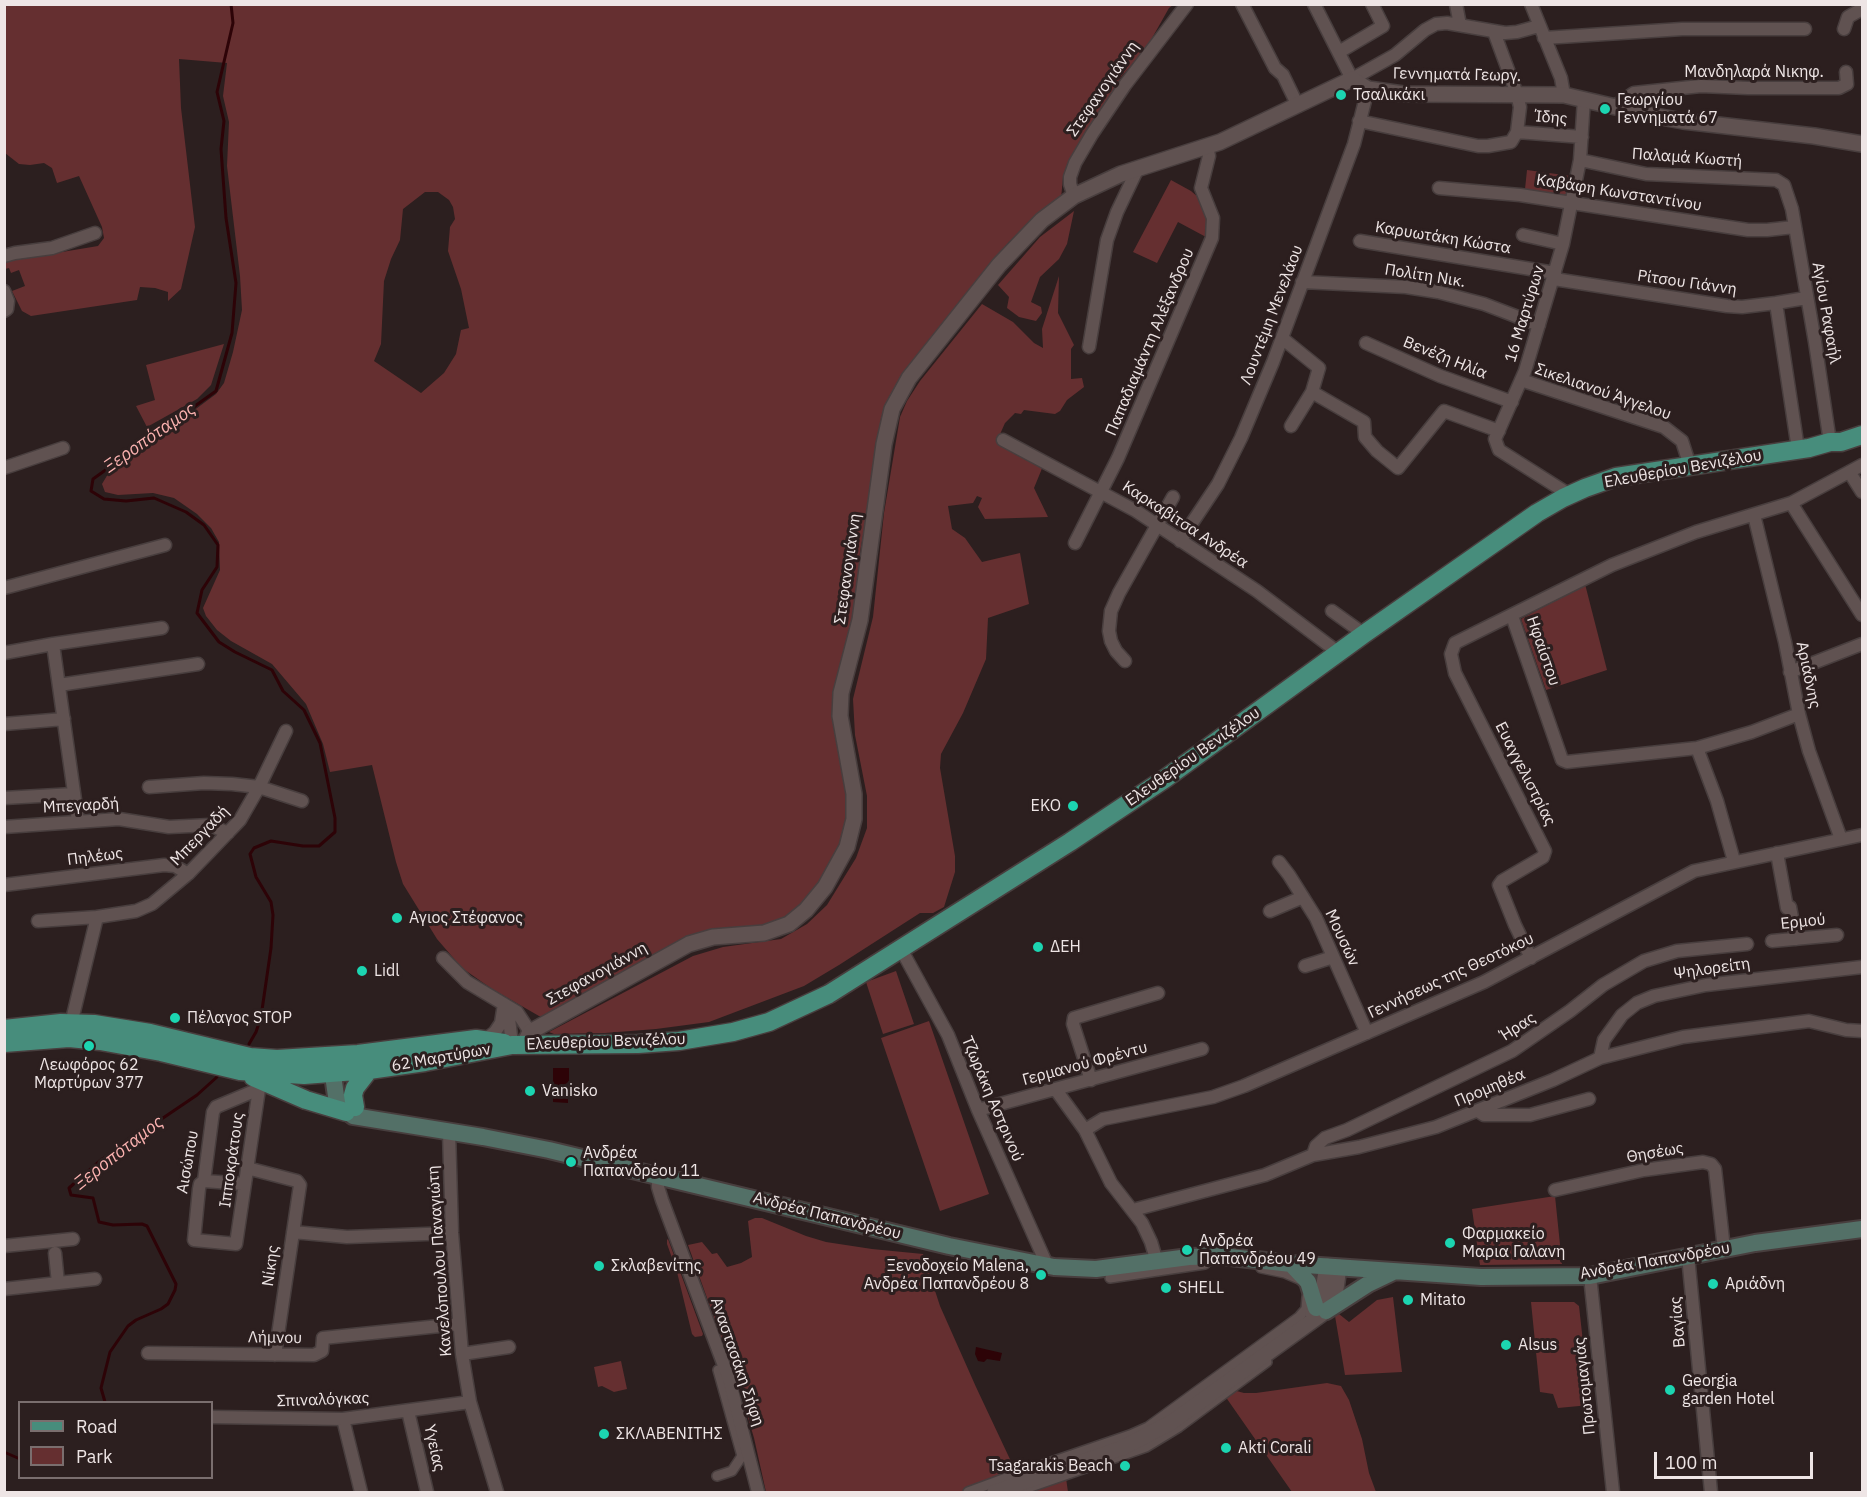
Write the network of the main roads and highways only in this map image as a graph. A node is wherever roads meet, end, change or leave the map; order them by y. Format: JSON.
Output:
{"nodes":[{"id":1,"x":1863,"y":435,"type":"edge"},
{"id":2,"x":4,"y":1029,"type":"edge"},
{"id":3,"x":70,"y":1030,"type":"junction"},
{"id":4,"x":522,"y":1040,"type":"junction"},
{"id":5,"x":4,"y":1043,"type":"edge"},
{"id":6,"x":338,"y":1064,"type":"junction"},
{"id":7,"x":369,"y":1070,"type":"junction"},
{"id":8,"x":240,"y":1071,"type":"junction"},
{"id":9,"x":356,"y":1113,"type":"junction"},
{"id":10,"x":1863,"y":1229,"type":"edge"},
{"id":11,"x":1291,"y":1264,"type":"junction"},
{"id":12,"x":1390,"y":1276,"type":"junction"}],
"edges":[{"from":1,"to":4,"type":"main road","name":"Ελευθερίου Βενιζέλου"},
{"from":2,"to":3,"type":"main road","name":"62 Μαρτύρων"},
{"from":3,"to":5,"type":"main road","name":"62 Μαρτύρων"},
{"from":3,"to":6,"type":"main road","name":"62 Μαρτύρων"},
{"from":3,"to":8,"type":"main road","name":"62 Μαρτύρων"},
{"from":4,"to":6,"type":"main road","name":"62 Μαρτύρων"},
{"from":4,"to":7,"type":"main road","name":"62 Μαρτύρων"},
{"from":6,"to":7,"type":"main road","name":"62 Μαρτύρων"},
{"from":6,"to":8,"type":"main road","name":"62 Μαρτύρων"},
{"from":6,"to":9,"type":"main road"},
{"from":7,"to":9,"type":"main road"},
{"from":8,"to":9,"type":"main road"},
{"from":9,"to":11,"type":"main road","name":"Ανδρέα Παπανδρέου"},
{"from":10,"to":12,"type":"main road","name":"Ανδρέα Παπανδρέου"},
{"from":11,"to":12,"type":"main road","name":"Ανδρέα Παπανδρέου"},
{"from":11,"to":12,"type":"main road"}]}
